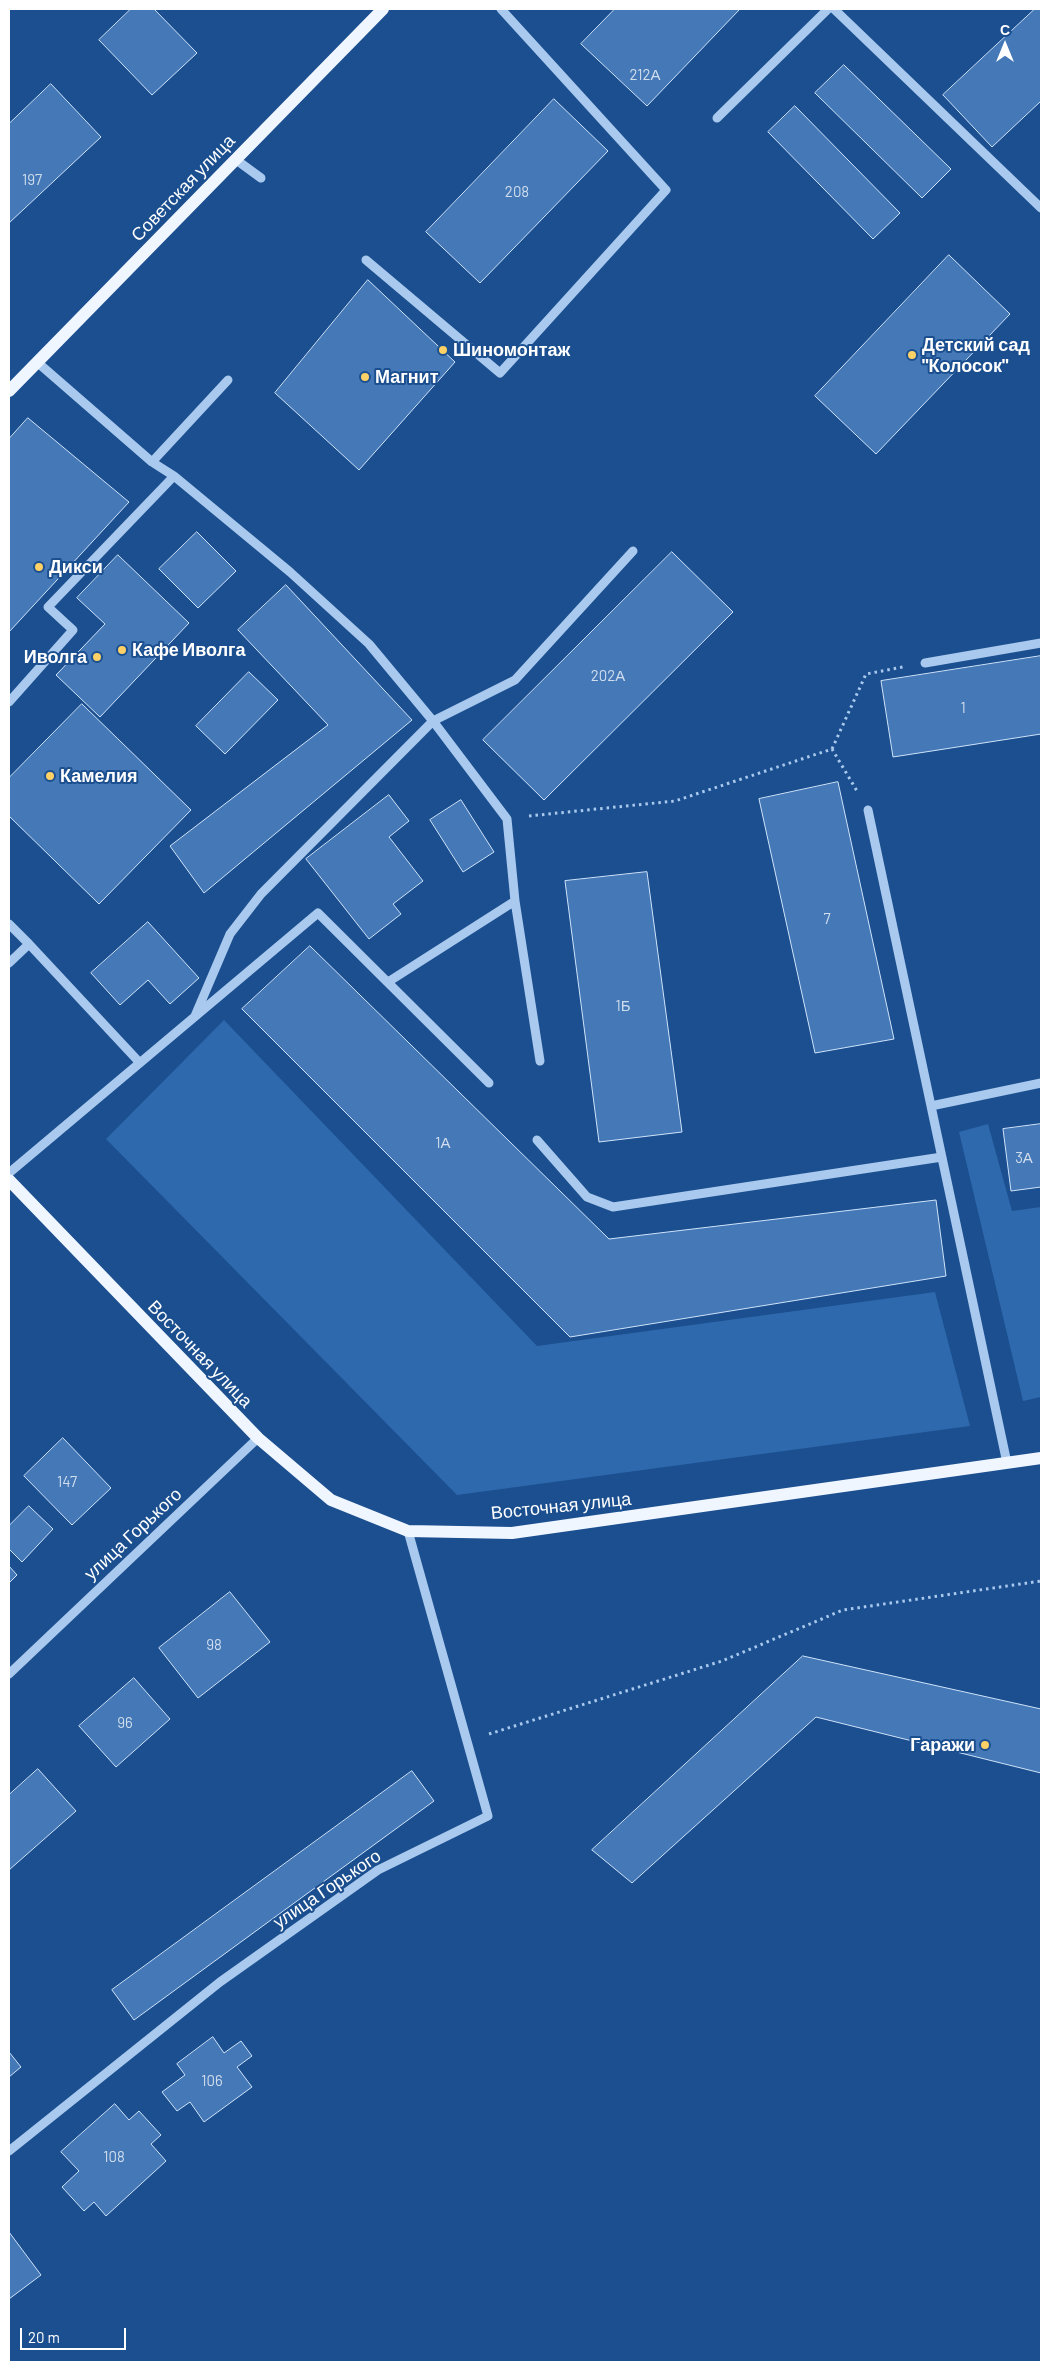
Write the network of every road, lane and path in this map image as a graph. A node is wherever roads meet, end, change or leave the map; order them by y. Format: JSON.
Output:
{"nodes":[{"id":1,"x":383,"y":9,"type":"edge"},
{"id":2,"x":501,"y":9,"type":"edge"},
{"id":3,"x":828,"y":9,"type":"edge"},
{"id":4,"x":834,"y":9,"type":"edge"},
{"id":5,"x":717,"y":118,"type":"dead end"},
{"id":6,"x":235,"y":160,"type":"junction"},
{"id":7,"x":261,"y":178,"type":"dead end"},
{"id":8,"x":1041,"y":208,"type":"edge"},
{"id":9,"x":366,"y":260,"type":"dead end"},
{"id":10,"x":37,"y":362,"type":"junction"},
{"id":11,"x":228,"y":380,"type":"dead end"},
{"id":12,"x":9,"y":391,"type":"edge"},
{"id":13,"x":152,"y":462,"type":"junction"},
{"id":14,"x":174,"y":476,"type":"junction"},
{"id":15,"x":633,"y":551,"type":"dead end"},
{"id":16,"x":1041,"y":643,"type":"edge"},
{"id":17,"x":925,"y":663,"type":"joint"},
{"id":18,"x":9,"y":702,"type":"edge"},
{"id":19,"x":433,"y":721,"type":"junction"},
{"id":20,"x":832,"y":749,"type":"junction"},
{"id":21,"x":868,"y":810,"type":"joint"},
{"id":22,"x":506,"y":819,"type":"junction"},
{"id":23,"x":515,"y":901,"type":"junction"},
{"id":24,"x":9,"y":924,"type":"edge"},
{"id":25,"x":30,"y":944,"type":"junction"},
{"id":26,"x":9,"y":963,"type":"edge"},
{"id":27,"x":388,"y":982,"type":"junction"},
{"id":28,"x":195,"y":1016,"type":"junction"},
{"id":29,"x":540,"y":1061,"type":"dead end"},
{"id":30,"x":140,"y":1063,"type":"junction"},
{"id":31,"x":488,"y":1083,"type":"dead end"},
{"id":32,"x":1041,"y":1084,"type":"edge"},
{"id":33,"x":931,"y":1106,"type":"junction"},
{"id":34,"x":537,"y":1140,"type":"dead end"},
{"id":35,"x":942,"y":1157,"type":"junction"},
{"id":36,"x":9,"y":1173,"type":"edge"},
{"id":37,"x":9,"y":1180,"type":"edge"},
{"id":38,"x":258,"y":1438,"type":"junction"},
{"id":39,"x":1041,"y":1458,"type":"edge"},
{"id":40,"x":1007,"y":1463,"type":"junction"},
{"id":41,"x":408,"y":1531,"type":"junction"},
{"id":42,"x":1041,"y":1581,"type":"edge"},
{"id":43,"x":9,"y":1674,"type":"edge"},
{"id":44,"x":467,"y":1741,"type":"junction"},
{"id":45,"x":9,"y":2151,"type":"edge"}],
"edges":[{"from":1,"to":6,"type":"main road","name":"Советская улица"},
{"from":2,"to":9,"type":"street"},
{"from":3,"to":5,"type":"street"},
{"from":4,"to":8,"type":"street"},
{"from":6,"to":7,"type":"street"},
{"from":6,"to":10,"type":"main road","name":"Советская улица"},
{"from":10,"to":12,"type":"main road","name":"Советская улица"},
{"from":10,"to":13,"type":"street"},
{"from":11,"to":13,"type":"street"},
{"from":13,"to":14,"type":"street"},
{"from":14,"to":18,"type":"street"},
{"from":14,"to":19,"type":"street"},
{"from":15,"to":19,"type":"street"},
{"from":16,"to":17,"type":"street"},
{"from":17,"to":20,"type":"path"},
{"from":19,"to":22,"type":"street"},
{"from":19,"to":28,"type":"street"},
{"from":20,"to":21,"type":"path"},
{"from":20,"to":22,"type":"path"},
{"from":21,"to":33,"type":"street"},
{"from":22,"to":23,"type":"street"},
{"from":23,"to":27,"type":"street"},
{"from":23,"to":29,"type":"street"},
{"from":24,"to":25,"type":"street"},
{"from":25,"to":26,"type":"street"},
{"from":25,"to":30,"type":"street"},
{"from":27,"to":28,"type":"street"},
{"from":27,"to":31,"type":"street"},
{"from":28,"to":30,"type":"street"},
{"from":30,"to":36,"type":"street"},
{"from":32,"to":33,"type":"street"},
{"from":33,"to":35,"type":"street"},
{"from":34,"to":35,"type":"street"},
{"from":35,"to":40,"type":"street"},
{"from":37,"to":38,"type":"main road","name":"Восточная улица"},
{"from":38,"to":41,"type":"main road","name":"Восточная улица"},
{"from":38,"to":43,"type":"street","name":"улица Горького"},
{"from":39,"to":40,"type":"main road","name":"Восточная улица"},
{"from":40,"to":41,"type":"main road","name":"Восточная улица"},
{"from":41,"to":44,"type":"street","name":"улица Горького"},
{"from":42,"to":44,"type":"path"},
{"from":44,"to":45,"type":"street","name":"улица Горького"}]}
